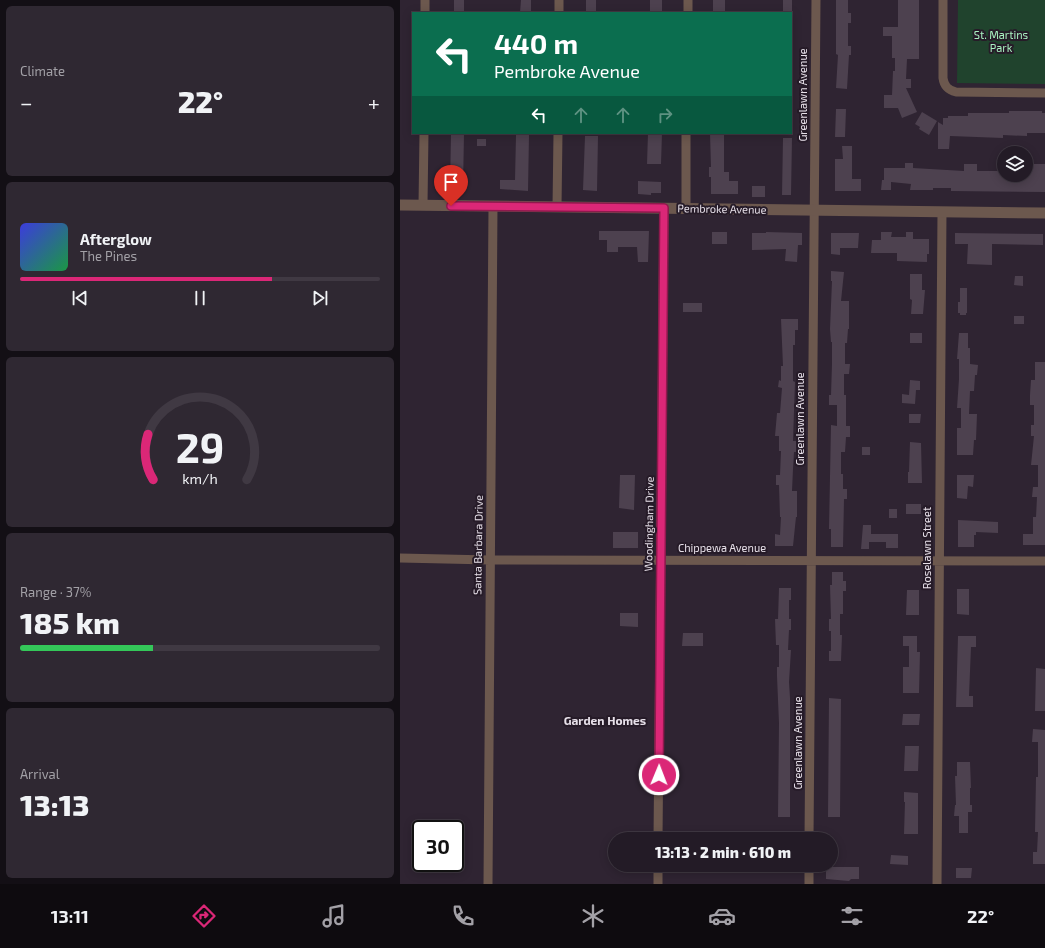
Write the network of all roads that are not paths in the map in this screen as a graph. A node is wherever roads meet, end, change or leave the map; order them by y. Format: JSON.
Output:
{"nodes":[{"id":1,"x":425,"y":0,"type":"edge"},
{"id":2,"x":559,"y":0,"type":"edge"},
{"id":3,"x":688,"y":0,"type":"edge"},
{"id":4,"x":816,"y":0,"type":"edge"},
{"id":5,"x":943,"y":0,"type":"edge"},
{"id":6,"x":425,"y":12,"type":"edge"},
{"id":7,"x":559,"y":12,"type":"edge"},
{"id":8,"x":688,"y":12,"type":"edge"},
{"id":9,"x":1045,"y":93,"type":"edge"},
{"id":10,"x":424,"y":134,"type":"edge"},
{"id":11,"x":558,"y":134,"type":"edge"},
{"id":12,"x":686,"y":134,"type":"edge"},
{"id":13,"x":400,"y":205,"type":"edge"},
{"id":14,"x":423,"y":205,"type":"junction"},
{"id":15,"x":493,"y":207,"type":"junction"},
{"id":16,"x":557,"y":207,"type":"junction"},
{"id":17,"x":664,"y":208,"type":"junction"},
{"id":18,"x":686,"y":209,"type":"junction"},
{"id":19,"x":814,"y":210,"type":"junction"},
{"id":20,"x":942,"y":212,"type":"junction"},
{"id":21,"x":1045,"y":213,"type":"edge"},
{"id":22,"x":400,"y":558,"type":"edge"},
{"id":23,"x":490,"y":560,"type":"junction"},
{"id":24,"x":660,"y":560,"type":"junction"},
{"id":25,"x":811,"y":560,"type":"junction"},
{"id":26,"x":939,"y":560,"type":"junction"},
{"id":27,"x":1045,"y":561,"type":"edge"},
{"id":28,"x":658,"y":832,"type":"edge"},
{"id":29,"x":809,"y":832,"type":"edge"},
{"id":30,"x":658,"y":872,"type":"edge"},
{"id":31,"x":809,"y":872,"type":"edge"},
{"id":32,"x":488,"y":884,"type":"edge"},
{"id":33,"x":658,"y":884,"type":"edge"},
{"id":34,"x":809,"y":884,"type":"edge"},
{"id":35,"x":937,"y":884,"type":"edge"}],
"edges":[{"from":1,"to":6,"type":"street"},
{"from":2,"to":7,"type":"street"},
{"from":3,"to":8,"type":"street"},
{"from":4,"to":19,"type":"street","name":"Greenlawn Avenue"},
{"from":5,"to":9,"type":"street"},
{"from":10,"to":14,"type":"street"},
{"from":11,"to":16,"type":"street"},
{"from":12,"to":18,"type":"street"},
{"from":13,"to":14,"type":"street","name":"Pembroke Avenue"},
{"from":14,"to":15,"type":"street","name":"Pembroke Avenue"},
{"from":15,"to":16,"type":"street","name":"Pembroke Avenue"},
{"from":15,"to":23,"type":"street","name":"Santa Barbara Drive"},
{"from":16,"to":17,"type":"street","name":"Pembroke Avenue"},
{"from":17,"to":18,"type":"street","name":"Pembroke Avenue"},
{"from":17,"to":24,"type":"street","name":"Woodingham Drive"},
{"from":18,"to":19,"type":"street","name":"Pembroke Avenue"},
{"from":19,"to":20,"type":"street","name":"Pembroke Avenue"},
{"from":19,"to":25,"type":"street","name":"Greenlawn Avenue"},
{"from":20,"to":21,"type":"street","name":"Pembroke Avenue"},
{"from":20,"to":26,"type":"street","name":"Roselawn Street"},
{"from":22,"to":23,"type":"street","name":"Chippewa Avenue"},
{"from":23,"to":24,"type":"street","name":"Chippewa Avenue"},
{"from":23,"to":32,"type":"street","name":"Santa Barbara Drive"},
{"from":24,"to":25,"type":"street","name":"Chippewa Avenue"},
{"from":24,"to":28,"type":"street","name":"Woodingham Drive"},
{"from":25,"to":26,"type":"street","name":"Chippewa Avenue"},
{"from":25,"to":29,"type":"street","name":"Greenlawn Avenue"},
{"from":26,"to":27,"type":"street","name":"Chippewa Avenue"},
{"from":26,"to":35,"type":"street","name":"Roselawn Street"},
{"from":30,"to":33,"type":"street"},
{"from":31,"to":34,"type":"street"}]}
